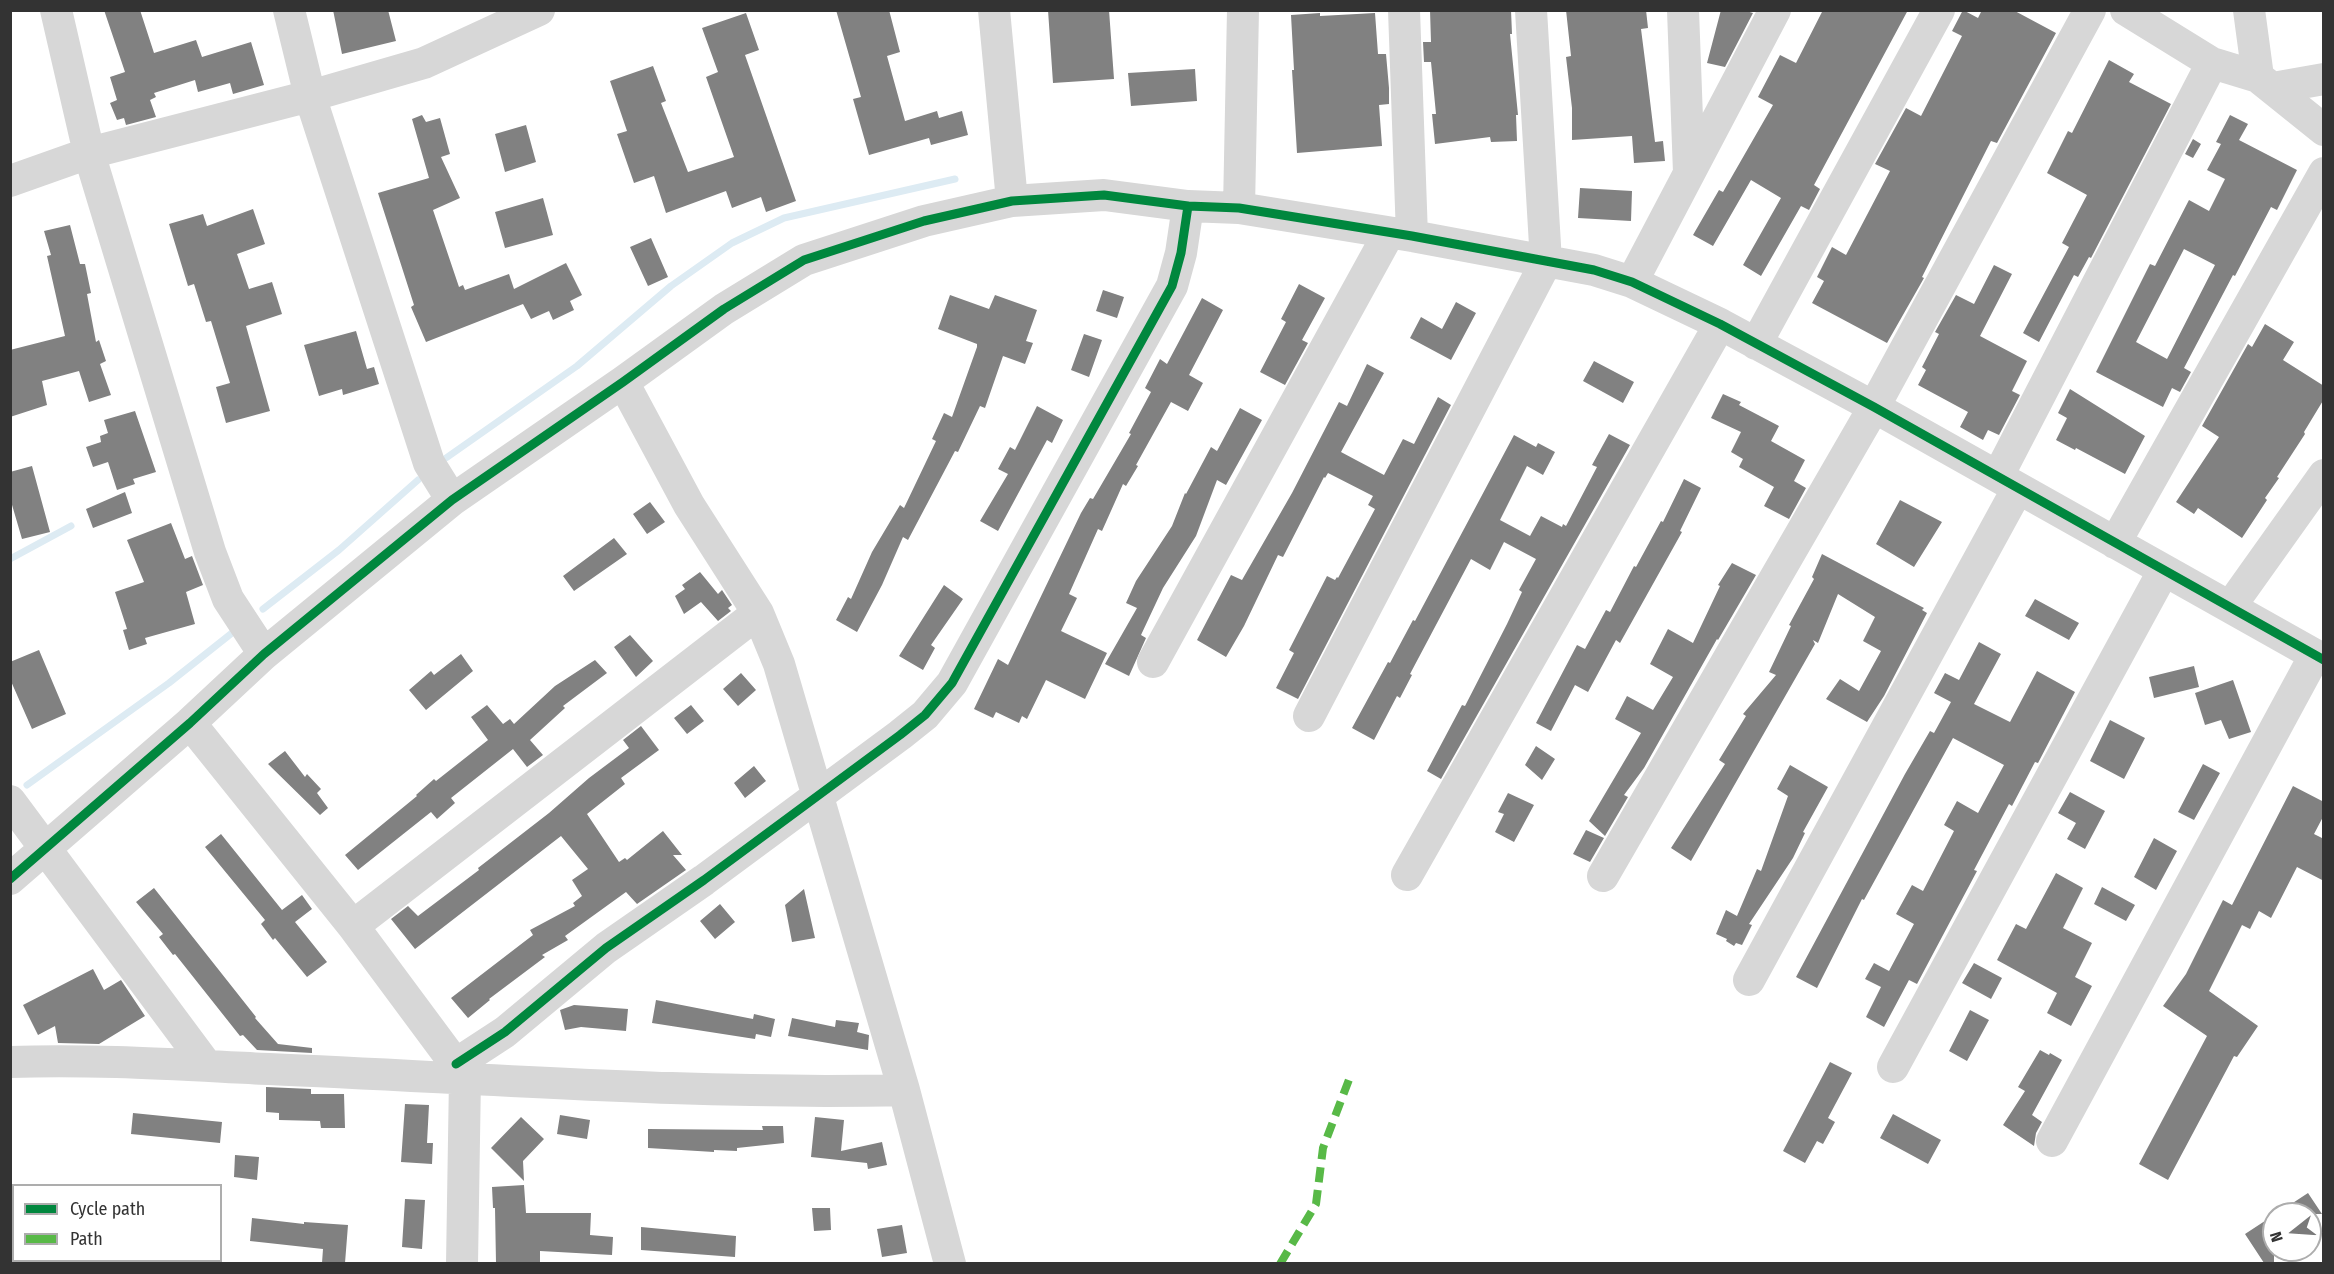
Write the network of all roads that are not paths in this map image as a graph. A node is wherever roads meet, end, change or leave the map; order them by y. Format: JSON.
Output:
{"nodes":[{"id":1,"x":56,"y":10,"type":"edge"},
{"id":2,"x":289,"y":10,"type":"edge"},
{"id":3,"x":994,"y":10,"type":"edge"},
{"id":4,"x":1243,"y":10,"type":"edge"},
{"id":5,"x":1404,"y":10,"type":"edge"},
{"id":6,"x":1531,"y":10,"type":"edge"},
{"id":7,"x":1683,"y":10,"type":"edge"},
{"id":8,"x":1775,"y":10,"type":"edge"},
{"id":9,"x":1939,"y":10,"type":"edge"},
{"id":10,"x":2090,"y":10,"type":"edge"},
{"id":11,"x":2126,"y":10,"type":"edge"},
{"id":12,"x":2249,"y":10,"type":"edge"},
{"id":13,"x":533,"y":11,"type":"edge"},
{"id":14,"x":2212,"y":63,"type":"junction"},
{"id":15,"x":2324,"y":79,"type":"edge"},
{"id":16,"x":2266,"y":82,"type":"junction"},
{"id":17,"x":310,"y":96,"type":"junction"},
{"id":18,"x":2324,"y":130,"type":"edge"},
{"id":19,"x":89,"y":153,"type":"junction"},
{"id":20,"x":2324,"y":173,"type":"edge"},
{"id":21,"x":1689,"y":174,"type":"junction"},
{"id":22,"x":10,"y":181,"type":"edge"},
{"id":23,"x":1012,"y":201,"type":"junction"},
{"id":24,"x":1188,"y":206,"type":"junction"},
{"id":25,"x":1239,"y":208,"type":"junction"},
{"id":26,"x":1400,"y":234,"type":"junction"},
{"id":27,"x":1546,"y":262,"type":"junction"},
{"id":28,"x":1632,"y":282,"type":"junction"},
{"id":29,"x":1720,"y":324,"type":"junction"},
{"id":30,"x":1756,"y":344,"type":"junction"},
{"id":31,"x":623,"y":382,"type":"junction"},
{"id":32,"x":1874,"y":407,"type":"junction"},
{"id":33,"x":2324,"y":475,"type":"edge"},
{"id":34,"x":2008,"y":482,"type":"junction"},
{"id":35,"x":452,"y":500,"type":"junction"},
{"id":36,"x":2115,"y":543,"type":"junction"},
{"id":37,"x":2164,"y":570,"type":"junction"},
{"id":38,"x":2230,"y":607,"type":"junction"},
{"id":39,"x":758,"y":613,"type":"junction"},
{"id":40,"x":264,"y":654,"type":"junction"},
{"id":41,"x":2319,"y":657,"type":"edge"},
{"id":42,"x":1153,"y":662,"type":"dead end"},
{"id":43,"x":1309,"y":717,"type":"dead end"},
{"id":44,"x":190,"y":723,"type":"junction"},
{"id":45,"x":816,"y":796,"type":"junction"},
{"id":46,"x":10,"y":801,"type":"edge"},
{"id":47,"x":47,"y":848,"type":"junction"},
{"id":48,"x":1407,"y":874,"type":"dead end"},
{"id":49,"x":1604,"y":876,"type":"dead end"},
{"id":50,"x":10,"y":879,"type":"edge"},
{"id":51,"x":353,"y":926,"type":"junction"},
{"id":52,"x":1749,"y":980,"type":"dead end"},
{"id":53,"x":10,"y":1062,"type":"edge"},
{"id":54,"x":207,"y":1066,"type":"junction"},
{"id":55,"x":1893,"y":1067,"type":"dead end"},
{"id":56,"x":460,"y":1071,"type":"junction"},
{"id":57,"x":904,"y":1090,"type":"junction"},
{"id":58,"x":2052,"y":1141,"type":"dead end"},
{"id":59,"x":462,"y":1263,"type":"edge"},
{"id":60,"x":950,"y":1263,"type":"edge"}],
"edges":[{"from":1,"to":19,"type":"street"},
{"from":2,"to":17,"type":"street"},
{"from":3,"to":23,"type":"street"},
{"from":4,"to":25,"type":"street"},
{"from":5,"to":26,"type":"street"},
{"from":6,"to":27,"type":"street"},
{"from":7,"to":21,"type":"street"},
{"from":8,"to":21,"type":"street"},
{"from":9,"to":30,"type":"street"},
{"from":10,"to":32,"type":"street"},
{"from":11,"to":14,"type":"street"},
{"from":12,"to":16,"type":"street"},
{"from":13,"to":17,"type":"street"},
{"from":14,"to":16,"type":"street"},
{"from":14,"to":34,"type":"street"},
{"from":15,"to":16,"type":"street"},
{"from":16,"to":18,"type":"street"},
{"from":17,"to":19,"type":"street"},
{"from":17,"to":35,"type":"street"},
{"from":19,"to":22,"type":"street"},
{"from":19,"to":40,"type":"street"},
{"from":20,"to":36,"type":"street"},
{"from":21,"to":28,"type":"street"},
{"from":23,"to":24,"type":"street"},
{"from":23,"to":31,"type":"street"},
{"from":24,"to":25,"type":"street"},
{"from":24,"to":45,"type":"street"},
{"from":25,"to":26,"type":"street"},
{"from":26,"to":27,"type":"street"},
{"from":26,"to":42,"type":"street"},
{"from":27,"to":28,"type":"street"},
{"from":27,"to":43,"type":"street"},
{"from":28,"to":29,"type":"street"},
{"from":29,"to":30,"type":"street"},
{"from":29,"to":48,"type":"street"},
{"from":30,"to":32,"type":"street"},
{"from":31,"to":35,"type":"street"},
{"from":31,"to":39,"type":"street"},
{"from":32,"to":34,"type":"street"},
{"from":32,"to":49,"type":"street"},
{"from":33,"to":38,"type":"street"},
{"from":34,"to":36,"type":"street"},
{"from":34,"to":52,"type":"street"},
{"from":35,"to":40,"type":"street"},
{"from":36,"to":37,"type":"street"},
{"from":37,"to":38,"type":"street"},
{"from":37,"to":55,"type":"street"},
{"from":38,"to":41,"type":"street"},
{"from":39,"to":45,"type":"street"},
{"from":39,"to":51,"type":"street"},
{"from":40,"to":44,"type":"street"},
{"from":41,"to":58,"type":"street"},
{"from":44,"to":47,"type":"street"},
{"from":44,"to":51,"type":"street"},
{"from":45,"to":56,"type":"street"},
{"from":45,"to":57,"type":"street"},
{"from":46,"to":47,"type":"street"},
{"from":47,"to":50,"type":"street"},
{"from":47,"to":54,"type":"street"},
{"from":51,"to":56,"type":"street"},
{"from":53,"to":54,"type":"street"},
{"from":54,"to":56,"type":"street"},
{"from":56,"to":57,"type":"street"},
{"from":56,"to":59,"type":"street"},
{"from":57,"to":60,"type":"street"}]}
